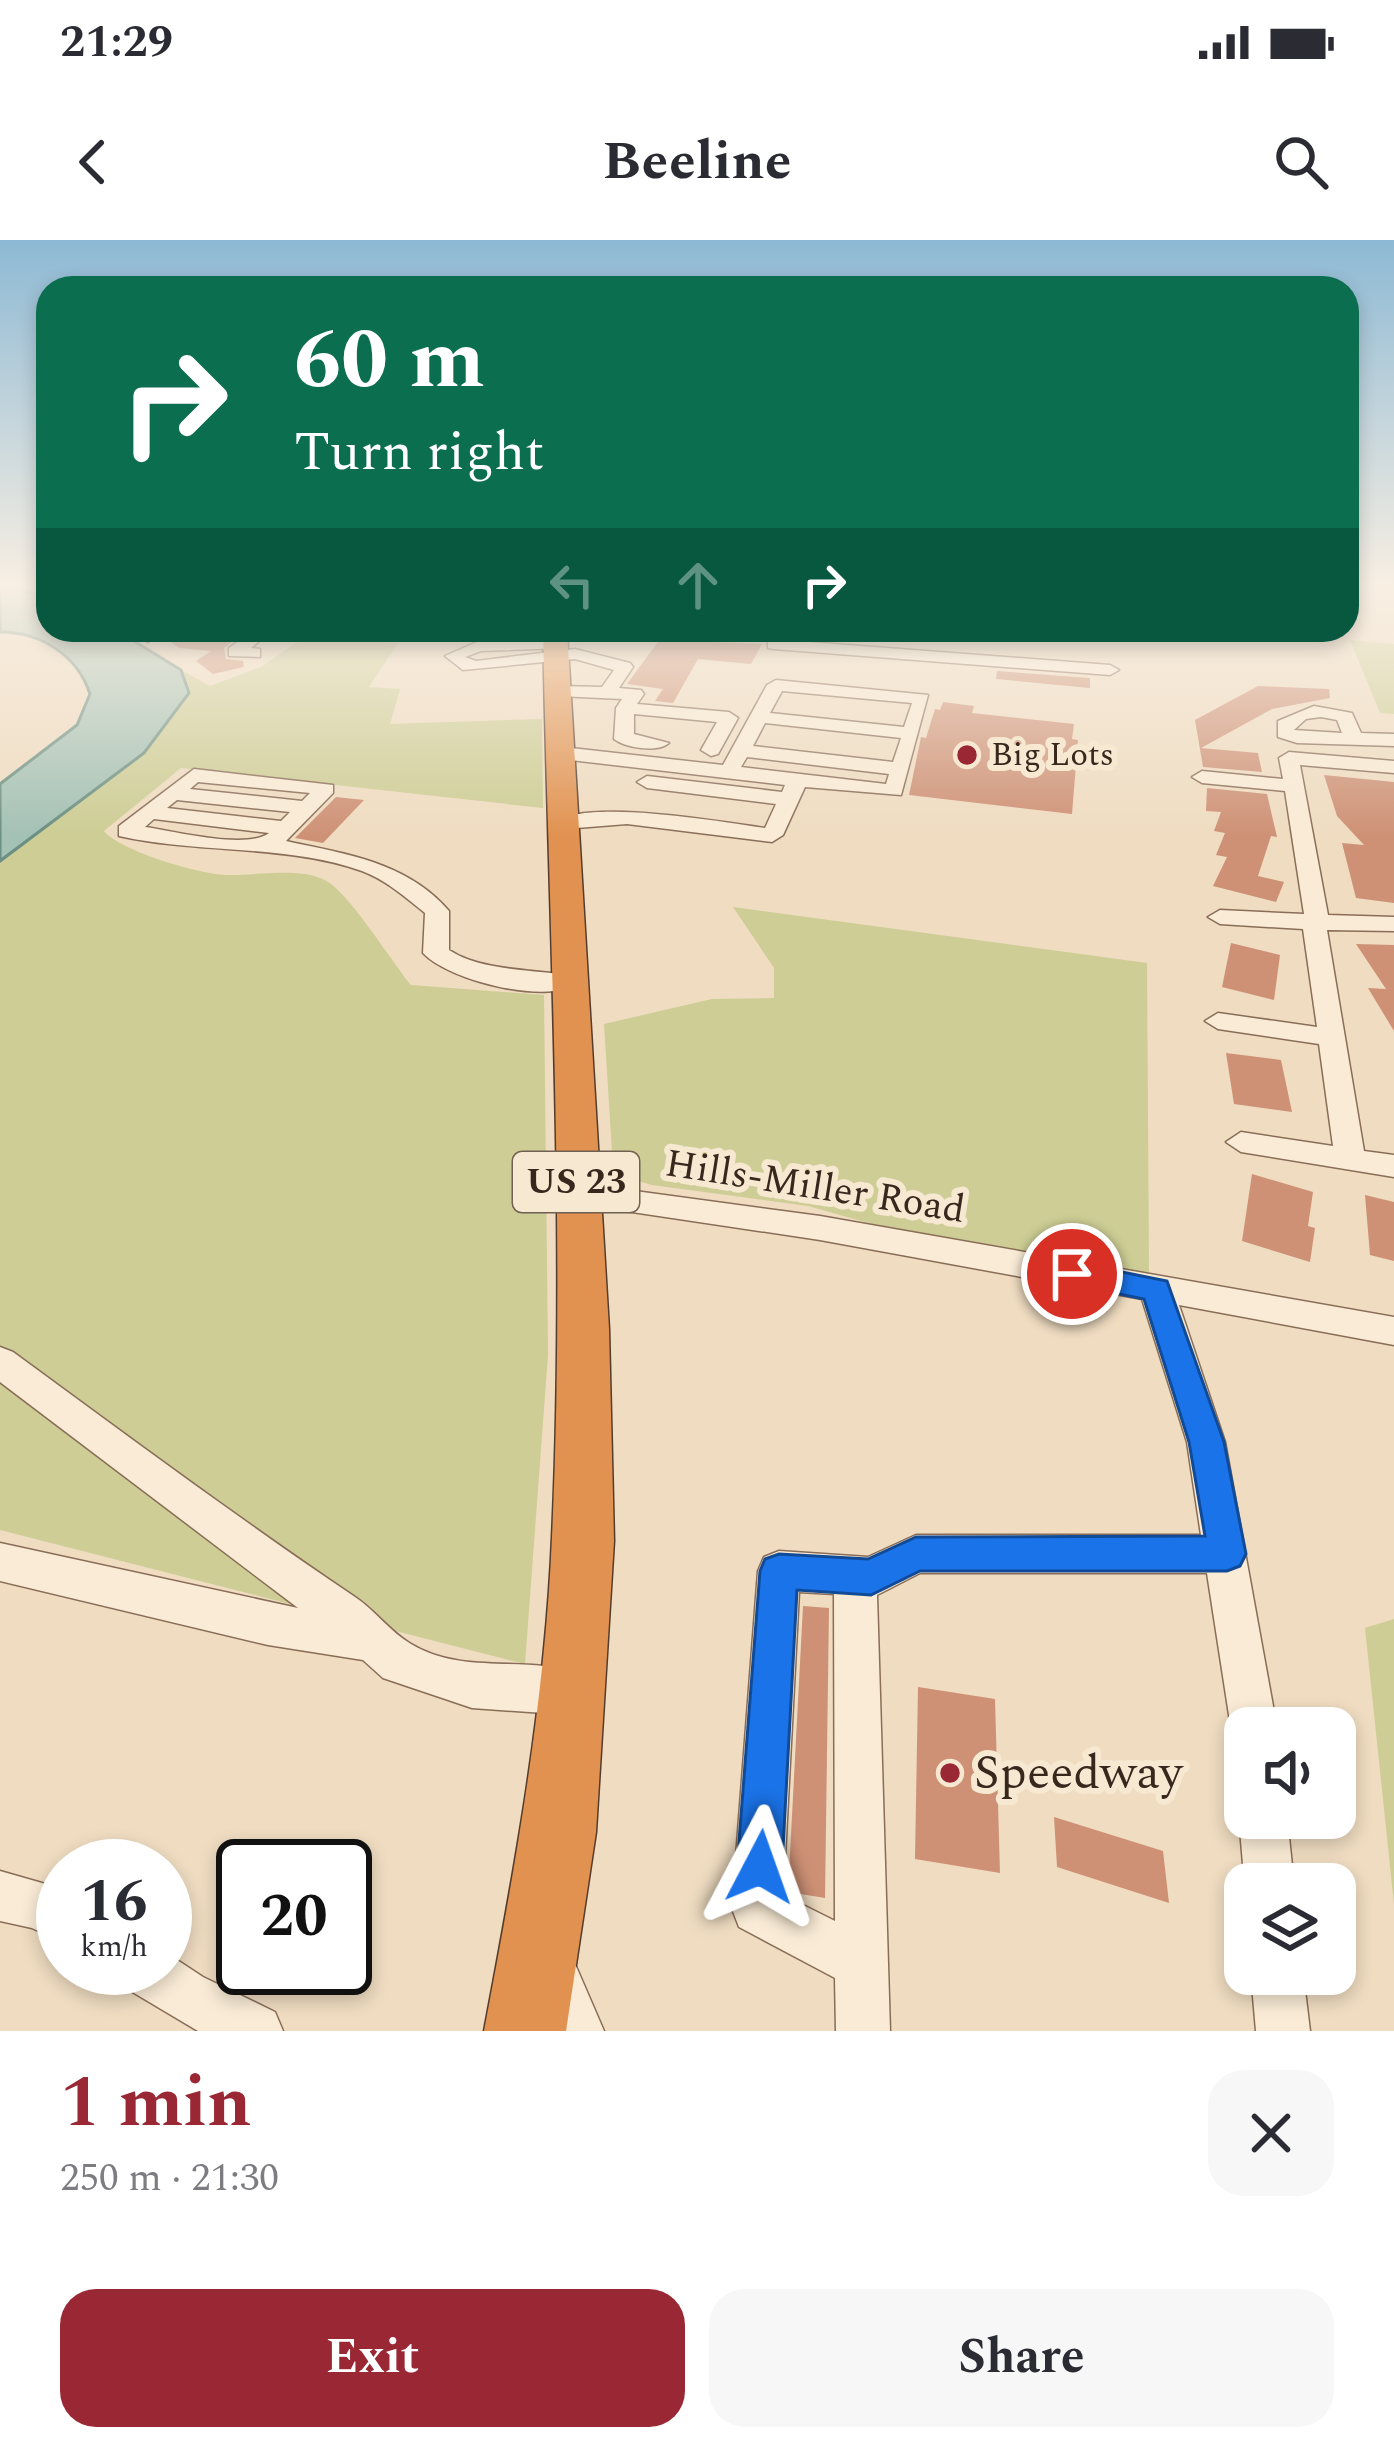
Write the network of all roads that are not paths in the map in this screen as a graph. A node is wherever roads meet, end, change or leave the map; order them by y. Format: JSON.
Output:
{"nodes":[{"id":1,"x":557,"y":670,"type":"edge"},
{"id":2,"x":622,"y":670,"type":"edge"},
{"id":3,"x":861,"y":670,"type":"edge"},
{"id":4,"x":964,"y":670,"type":"edge"},
{"id":5,"x":1079,"y":670,"type":"edge"},
{"id":6,"x":1110,"y":675,"type":"dead end"},
{"id":7,"x":558,"y":692,"type":"junction"},
{"id":8,"x":608,"y":692,"type":"junction"},
{"id":9,"x":625,"y":708,"type":"junction"},
{"id":10,"x":754,"y":725,"type":"junction"},
{"id":11,"x":1352,"y":735,"type":"dead end"},
{"id":12,"x":1394,"y":740,"type":"edge"},
{"id":13,"x":909,"y":742,"type":"junction"},
{"id":14,"x":562,"y":753,"type":"junction"},
{"id":15,"x":707,"y":759,"type":"junction"},
{"id":16,"x":659,"y":762,"type":"junction"},
{"id":17,"x":1394,"y":767,"type":"edge"},
{"id":18,"x":730,"y":770,"type":"junction"},
{"id":19,"x":1202,"y":777,"type":"dead end"},
{"id":20,"x":646,"y":782,"type":"junction"},
{"id":21,"x":1295,"y":786,"type":"junction"},
{"id":22,"x":794,"y":789,"type":"junction"},
{"id":23,"x":627,"y":818,"type":"junction"},
{"id":24,"x":564,"y":823,"type":"junction"},
{"id":25,"x":278,"y":836,"type":"junction"},
{"id":26,"x":1220,"y":917,"type":"dead end"},
{"id":27,"x":1314,"y":922,"type":"junction"},
{"id":28,"x":1394,"y":924,"type":"edge"},
{"id":29,"x":569,"y":981,"type":"junction"},
{"id":30,"x":1218,"y":1021,"type":"dead end"},
{"id":31,"x":1332,"y":1038,"type":"junction"},
{"id":32,"x":1241,"y":1142,"type":"dead end"},
{"id":33,"x":1350,"y":1156,"type":"junction"},
{"id":34,"x":1394,"y":1166,"type":"edge"},
{"id":35,"x":576,"y":1194,"type":"junction"},
{"id":36,"x":1156,"y":1289,"type":"junction"},
{"id":37,"x":1394,"y":1331,"type":"edge"},
{"id":38,"x":0,"y":1362,"type":"edge"},
{"id":39,"x":1227,"y":1554,"type":"junction"},
{"id":40,"x":0,"y":1562,"type":"edge"},
{"id":41,"x":855,"y":1576,"type":"junction"},
{"id":42,"x":373,"y":1640,"type":"junction"},
{"id":43,"x":574,"y":1692,"type":"junction"},
{"id":44,"x":1251,"y":1707,"type":"edge"},
{"id":45,"x":0,"y":1896,"type":"edge"},
{"id":46,"x":36,"y":1903,"type":"edge"},
{"id":47,"x":861,"y":1963,"type":"junction"},
{"id":48,"x":182,"y":1995,"type":"edge"},
{"id":49,"x":1279,"y":1995,"type":"edge"},
{"id":50,"x":533,"y":2028,"type":"edge"},
{"id":51,"x":256,"y":2031,"type":"edge"},
{"id":52,"x":863,"y":2031,"type":"edge"},
{"id":53,"x":1283,"y":2031,"type":"edge"}],
"edges":[{"from":1,"to":7,"type":"highway","number":"US 23"},
{"from":2,"to":8,"type":"street"},
{"from":3,"to":4,"type":"street"},
{"from":5,"to":6,"type":"street"},
{"from":7,"to":8,"type":"street"},
{"from":7,"to":14,"type":"highway","number":"US 23"},
{"from":8,"to":9,"type":"street"},
{"from":9,"to":15,"type":"street"},
{"from":9,"to":15,"type":"street"},
{"from":10,"to":13,"type":"street"},
{"from":10,"to":13,"type":"street"},
{"from":10,"to":13,"type":"street"},
{"from":10,"to":18,"type":"street"},
{"from":11,"to":12,"type":"street"},
{"from":13,"to":22,"type":"street"},
{"from":14,"to":16,"type":"street"},
{"from":14,"to":24,"type":"highway","number":"US 23"},
{"from":15,"to":16,"type":"street"},
{"from":15,"to":18,"type":"street"},
{"from":16,"to":20,"type":"street"},
{"from":17,"to":21,"type":"street"},
{"from":18,"to":22,"type":"street"},
{"from":19,"to":21,"type":"street"},
{"from":20,"to":22,"type":"street"},
{"from":20,"to":23,"type":"street"},
{"from":21,"to":27,"type":"street"},
{"from":22,"to":23,"type":"street"},
{"from":23,"to":24,"type":"street"},
{"from":24,"to":29,"type":"highway","number":"US 23"},
{"from":25,"to":25,"type":"street"},
{"from":25,"to":29,"type":"street"},
{"from":26,"to":27,"type":"street"},
{"from":27,"to":28,"type":"street"},
{"from":27,"to":31,"type":"street"},
{"from":29,"to":35,"type":"highway","number":"US 23"},
{"from":30,"to":31,"type":"street"},
{"from":31,"to":33,"type":"street"},
{"from":32,"to":33,"type":"street"},
{"from":33,"to":34,"type":"street"},
{"from":35,"to":36,"type":"street","name":"Hills-Miller Road"},
{"from":35,"to":43,"type":"highway","number":"US 23"},
{"from":36,"to":37,"type":"street","name":"Hills-Miller Road"},
{"from":36,"to":39,"type":"street"},
{"from":38,"to":42,"type":"street"},
{"from":39,"to":41,"type":"street"},
{"from":39,"to":44,"type":"street"},
{"from":40,"to":42,"type":"street"},
{"from":41,"to":47,"type":"street"},
{"from":41,"to":47,"type":"street"},
{"from":42,"to":43,"type":"street"},
{"from":43,"to":50,"type":"highway","number":"US 23"},
{"from":45,"to":46,"type":"street"},
{"from":47,"to":52,"type":"street"},
{"from":48,"to":51,"type":"street"},
{"from":49,"to":53,"type":"street"}]}
